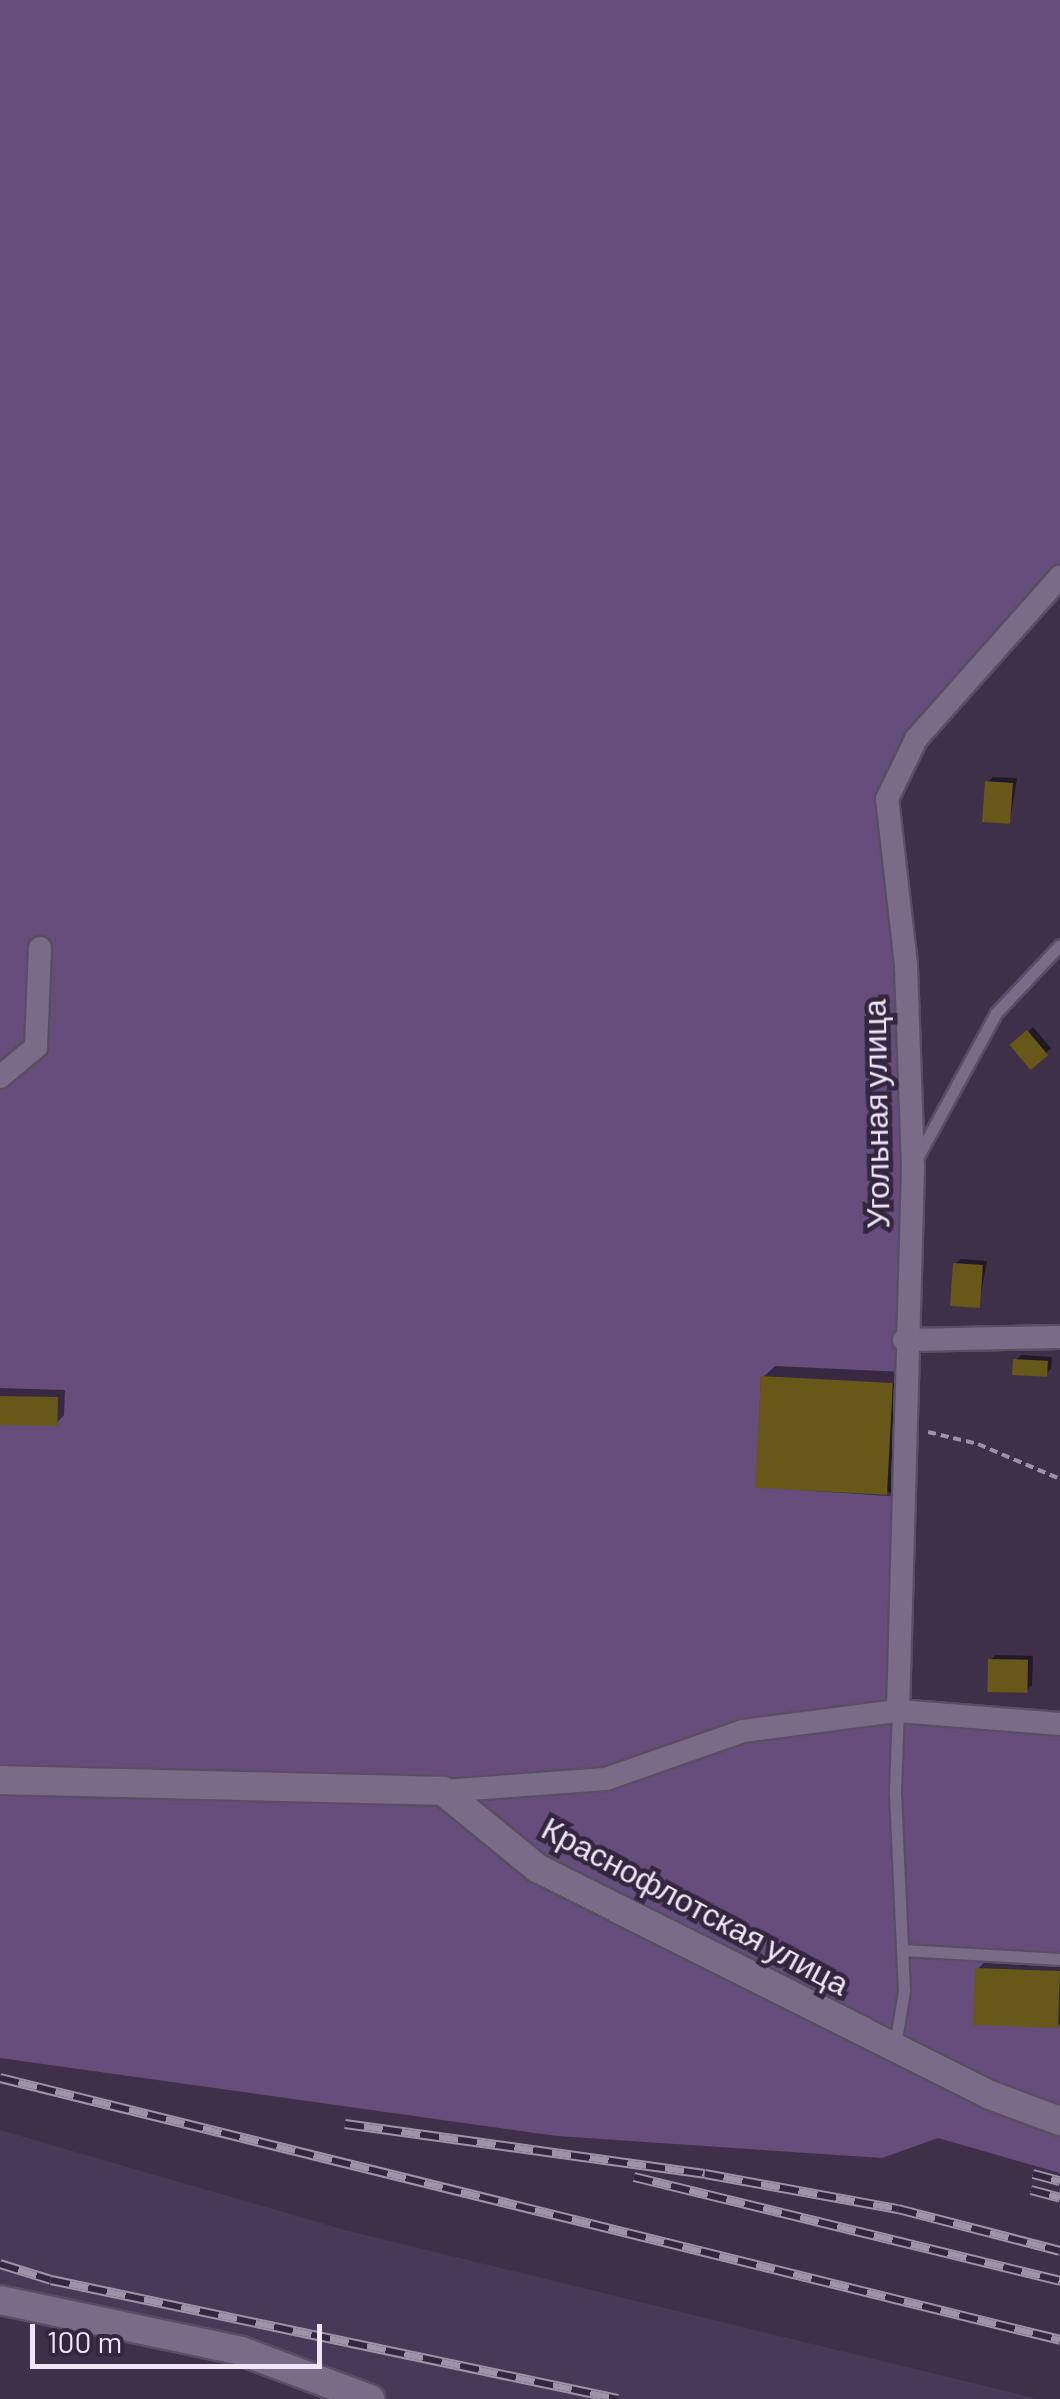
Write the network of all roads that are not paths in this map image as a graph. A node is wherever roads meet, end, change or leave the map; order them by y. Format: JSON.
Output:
{"nodes":[{"id":1,"x":1060,"y":577,"type":"edge"},
{"id":2,"x":1060,"y":944,"type":"edge"},
{"id":3,"x":40,"y":948,"type":"dead end"},
{"id":4,"x":0,"y":1077,"type":"edge"},
{"id":5,"x":913,"y":1167,"type":"junction"},
{"id":6,"x":1060,"y":1337,"type":"edge"},
{"id":7,"x":904,"y":1340,"type":"junction"},
{"id":8,"x":898,"y":1711,"type":"junction"},
{"id":9,"x":1060,"y":1724,"type":"edge"},
{"id":10,"x":0,"y":1780,"type":"edge"},
{"id":11,"x":443,"y":1791,"type":"junction"},
{"id":12,"x":902,"y":1950,"type":"junction"},
{"id":13,"x":1060,"y":1959,"type":"edge"},
{"id":14,"x":894,"y":2047,"type":"junction"},
{"id":15,"x":1060,"y":2121,"type":"edge"},
{"id":16,"x":0,"y":2300,"type":"edge"},
{"id":17,"x":370,"y":2399,"type":"edge"}],
"edges":[{"from":1,"to":5,"type":"street","name":"Угольная улица"},
{"from":2,"to":5,"type":"lane"},
{"from":3,"to":4,"type":"street"},
{"from":5,"to":7,"type":"street","name":"Угольная улица"},
{"from":6,"to":7,"type":"street"},
{"from":7,"to":8,"type":"street","name":"Угольная улица"},
{"from":8,"to":9,"type":"street"},
{"from":8,"to":11,"type":"street"},
{"from":8,"to":12,"type":"lane"},
{"from":10,"to":11,"type":"street"},
{"from":11,"to":14,"type":"street","name":"Краснофлотская улица"},
{"from":12,"to":13,"type":"lane"},
{"from":12,"to":14,"type":"lane"},
{"from":14,"to":15,"type":"street","name":"Краснофлотская улица"},
{"from":16,"to":17,"type":"street"}]}
